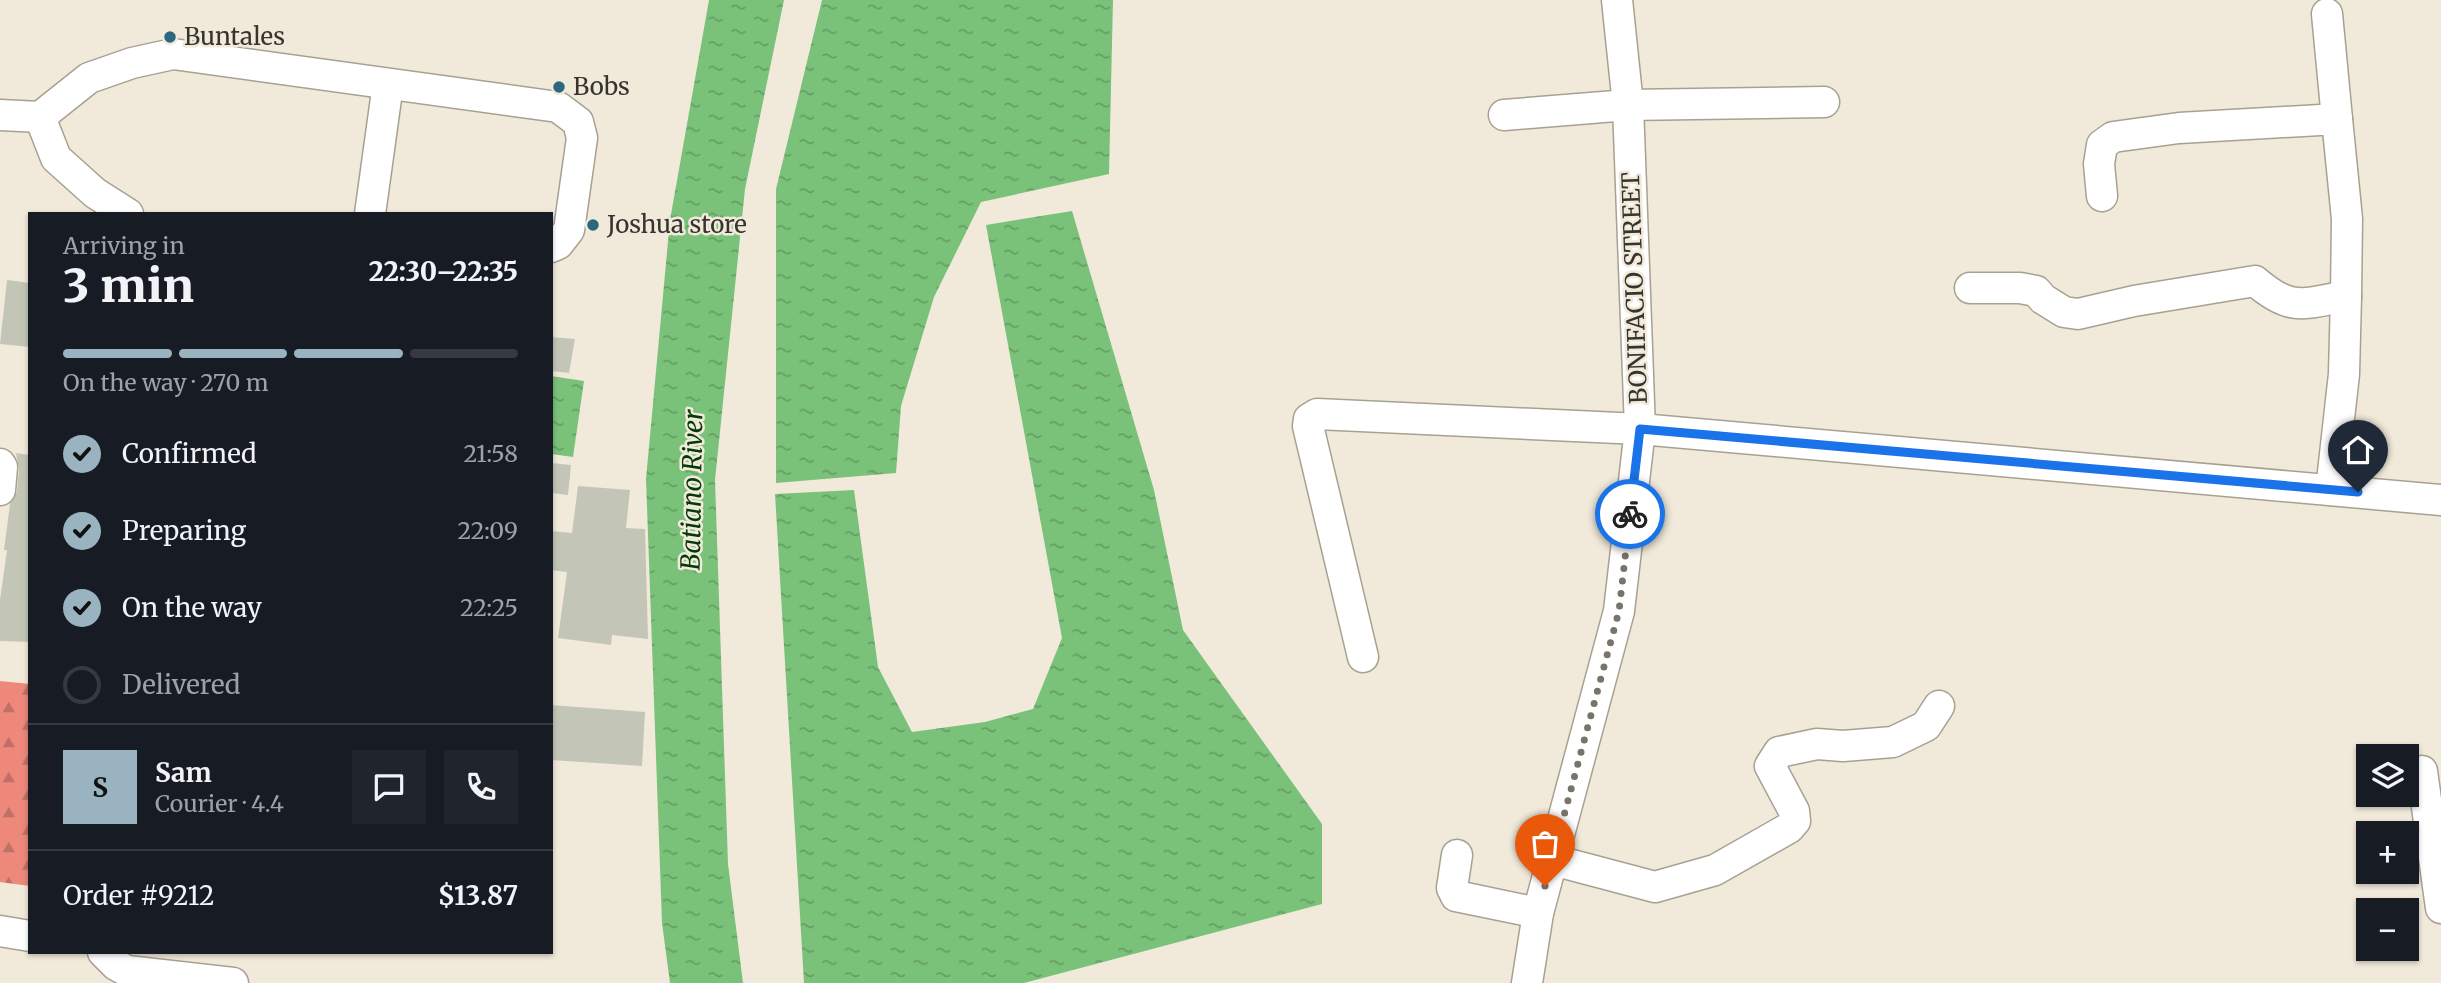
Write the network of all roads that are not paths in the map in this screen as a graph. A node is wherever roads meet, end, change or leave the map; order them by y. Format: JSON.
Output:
{"nodes":[{"id":1,"x":1617,"y":0,"type":"edge"},
{"id":2,"x":2328,"y":14,"type":"dead end"},
{"id":3,"x":388,"y":84,"type":"junction"},
{"id":4,"x":1824,"y":102,"type":"dead end"},
{"id":5,"x":1628,"y":105,"type":"junction"},
{"id":6,"x":0,"y":115,"type":"edge"},
{"id":7,"x":1504,"y":115,"type":"dead end"},
{"id":8,"x":40,"y":117,"type":"junction"},
{"id":9,"x":2337,"y":119,"type":"junction"},
{"id":10,"x":2102,"y":196,"type":"dead end"},
{"id":11,"x":125,"y":212,"type":"edge"},
{"id":12,"x":370,"y":212,"type":"edge"},
{"id":13,"x":553,"y":246,"type":"edge"},
{"id":14,"x":1970,"y":288,"type":"dead end"},
{"id":15,"x":2346,"y":296,"type":"junction"},
{"id":16,"x":1640,"y":429,"type":"junction"},
{"id":17,"x":0,"y":464,"type":"edge"},
{"id":18,"x":0,"y":489,"type":"edge"},
{"id":19,"x":2331,"y":490,"type":"junction"},
{"id":20,"x":2441,"y":499,"type":"edge"},
{"id":21,"x":1363,"y":657,"type":"dead end"},
{"id":22,"x":1939,"y":706,"type":"dead end"},
{"id":23,"x":2422,"y":771,"type":"dead end"},
{"id":24,"x":1457,"y":855,"type":"dead end"},
{"id":25,"x":1553,"y":860,"type":"junction"},
{"id":26,"x":2441,"y":908,"type":"edge"},
{"id":27,"x":1538,"y":913,"type":"junction"},
{"id":28,"x":0,"y":931,"type":"edge"},
{"id":29,"x":28,"y":936,"type":"edge"},
{"id":30,"x":105,"y":954,"type":"edge"},
{"id":31,"x":233,"y":983,"type":"edge"},
{"id":32,"x":1527,"y":983,"type":"edge"}],
"edges":[{"from":1,"to":5,"type":"street","name":"BONIFACIO STREET"},
{"from":2,"to":9,"type":"street"},
{"from":3,"to":8,"type":"street"},
{"from":3,"to":12,"type":"street"},
{"from":3,"to":13,"type":"street"},
{"from":4,"to":5,"type":"street"},
{"from":5,"to":7,"type":"street"},
{"from":5,"to":16,"type":"street","name":"BONIFACIO STREET"},
{"from":6,"to":8,"type":"street"},
{"from":8,"to":11,"type":"street"},
{"from":9,"to":10,"type":"street"},
{"from":9,"to":15,"type":"street"},
{"from":14,"to":15,"type":"street"},
{"from":15,"to":19,"type":"street"},
{"from":16,"to":19,"type":"street"},
{"from":16,"to":21,"type":"street"},
{"from":16,"to":25,"type":"street","name":"BONIFACIO STREET"},
{"from":17,"to":18,"type":"street"},
{"from":19,"to":20,"type":"street"},
{"from":22,"to":25,"type":"street"},
{"from":23,"to":26,"type":"street"},
{"from":24,"to":27,"type":"street"},
{"from":25,"to":27,"type":"street","name":"BONIFACIO STREET"},
{"from":27,"to":32,"type":"street","name":"BONIFACIO STREET"},
{"from":28,"to":29,"type":"street"},
{"from":30,"to":31,"type":"street"}]}
